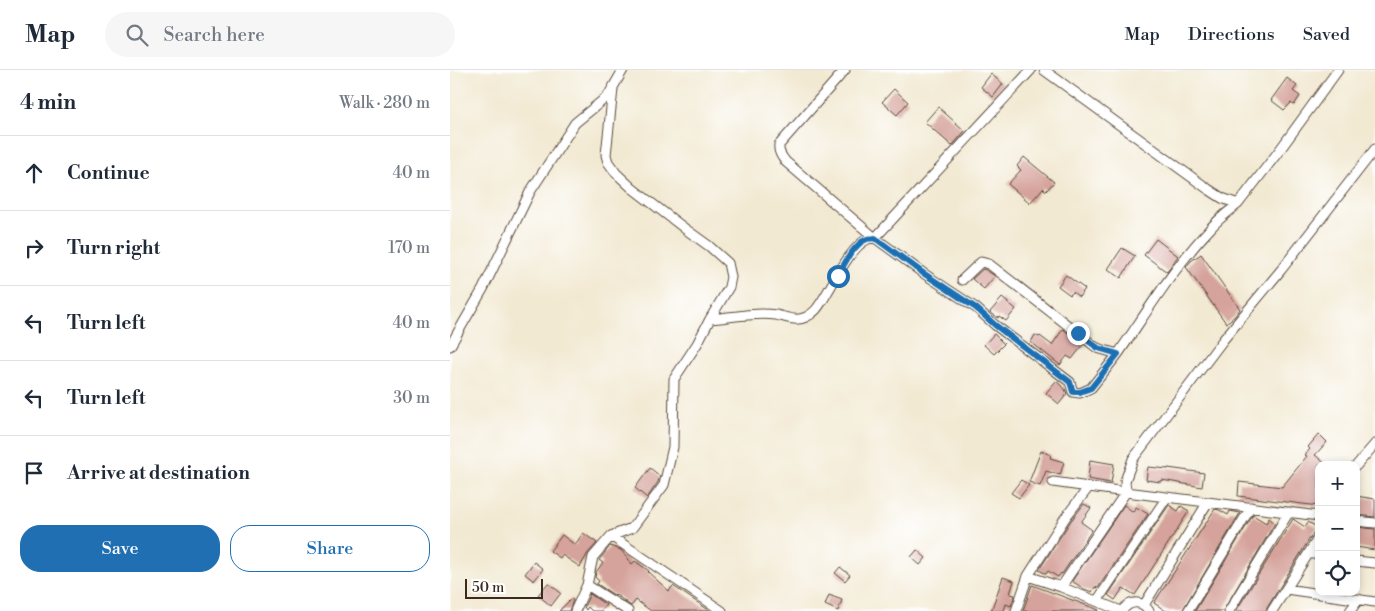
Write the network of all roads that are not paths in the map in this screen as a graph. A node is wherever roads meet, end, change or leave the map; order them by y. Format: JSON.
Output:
{"nodes":[{"id":1,"x":623,"y":70,"type":"edge"},
{"id":2,"x":845,"y":70,"type":"edge"},
{"id":3,"x":1031,"y":70,"type":"edge"},
{"id":4,"x":1044,"y":70,"type":"edge"},
{"id":5,"x":1338,"y":70,"type":"edge"},
{"id":6,"x":612,"y":89,"type":"junction"},
{"id":7,"x":1375,"y":149,"type":"edge"},
{"id":8,"x":1238,"y":204,"type":"junction"},
{"id":9,"x":875,"y":238,"type":"junction"},
{"id":10,"x":962,"y":280,"type":"dead end"},
{"id":11,"x":710,"y":318,"type":"junction"},
{"id":12,"x":450,"y":346,"type":"edge"},
{"id":13,"x":1118,"y":354,"type":"junction"},
{"id":14,"x":1375,"y":444,"type":"edge"},
{"id":15,"x":1360,"y":461,"type":"edge"},
{"id":16,"x":1053,"y":482,"type":"dead end"},
{"id":17,"x":1089,"y":487,"type":"junction"},
{"id":18,"x":1126,"y":492,"type":"junction"},
{"id":19,"x":1168,"y":497,"type":"junction"},
{"id":20,"x":1208,"y":502,"type":"junction"},
{"id":21,"x":1251,"y":508,"type":"junction"},
{"id":22,"x":1289,"y":512,"type":"junction"},
{"id":23,"x":1315,"y":515,"type":"edge"},
{"id":24,"x":1360,"y":521,"type":"edge"},
{"id":25,"x":1375,"y":523,"type":"edge"},
{"id":26,"x":611,"y":536,"type":"junction"},
{"id":27,"x":1315,"y":543,"type":"edge"},
{"id":28,"x":1309,"y":553,"type":"junction"},
{"id":29,"x":1315,"y":554,"type":"edge"},
{"id":30,"x":1360,"y":561,"type":"edge"},
{"id":31,"x":1375,"y":564,"type":"edge"},
{"id":32,"x":1028,"y":576,"type":"junction"},
{"id":33,"x":588,"y":584,"type":"junction"},
{"id":34,"x":1061,"y":587,"type":"junction"},
{"id":35,"x":1286,"y":589,"type":"junction"},
{"id":36,"x":1358,"y":599,"type":"junction"},
{"id":37,"x":1097,"y":601,"type":"junction"},
{"id":38,"x":1375,"y":602,"type":"edge"},
{"id":39,"x":1147,"y":608,"type":"edge"},
{"id":40,"x":575,"y":611,"type":"edge"},
{"id":41,"x":628,"y":611,"type":"edge"},
{"id":42,"x":722,"y":611,"type":"edge"},
{"id":43,"x":1016,"y":611,"type":"edge"},
{"id":44,"x":1122,"y":611,"type":"edge"},
{"id":45,"x":1188,"y":611,"type":"edge"},
{"id":46,"x":1229,"y":611,"type":"edge"},
{"id":47,"x":1272,"y":611,"type":"edge"},
{"id":48,"x":1350,"y":611,"type":"edge"}],
"edges":[{"from":1,"to":6,"type":"street"},
{"from":2,"to":9,"type":"street"},
{"from":3,"to":9,"type":"street"},
{"from":4,"to":8,"type":"street"},
{"from":5,"to":8,"type":"street"},
{"from":6,"to":11,"type":"street"},
{"from":6,"to":12,"type":"street"},
{"from":7,"to":18,"type":"street"},
{"from":8,"to":13,"type":"street"},
{"from":9,"to":11,"type":"street"},
{"from":9,"to":13,"type":"street"},
{"from":10,"to":13,"type":"street"},
{"from":11,"to":26,"type":"street"},
{"from":14,"to":15,"type":"street"},
{"from":16,"to":17,"type":"street"},
{"from":17,"to":18,"type":"street"},
{"from":17,"to":32,"type":"street"},
{"from":18,"to":19,"type":"street"},
{"from":18,"to":34,"type":"street"},
{"from":19,"to":20,"type":"street"},
{"from":19,"to":37,"type":"street"},
{"from":20,"to":21,"type":"street"},
{"from":20,"to":39,"type":"street"},
{"from":21,"to":22,"type":"street"},
{"from":21,"to":45,"type":"street"},
{"from":22,"to":23,"type":"street"},
{"from":22,"to":46,"type":"street"},
{"from":24,"to":25,"type":"street"},
{"from":26,"to":33,"type":"street"},
{"from":26,"to":42,"type":"street"},
{"from":27,"to":28,"type":"street"},
{"from":28,"to":29,"type":"street"},
{"from":28,"to":35,"type":"street"},
{"from":30,"to":31,"type":"street"},
{"from":32,"to":34,"type":"street"},
{"from":32,"to":43,"type":"street"},
{"from":33,"to":40,"type":"street"},
{"from":33,"to":41,"type":"street"},
{"from":34,"to":37,"type":"street"},
{"from":35,"to":36,"type":"street"},
{"from":35,"to":47,"type":"street"},
{"from":36,"to":38,"type":"street"},
{"from":36,"to":48,"type":"street"},
{"from":37,"to":44,"type":"street"},
{"from":39,"to":44,"type":"street"}]}
